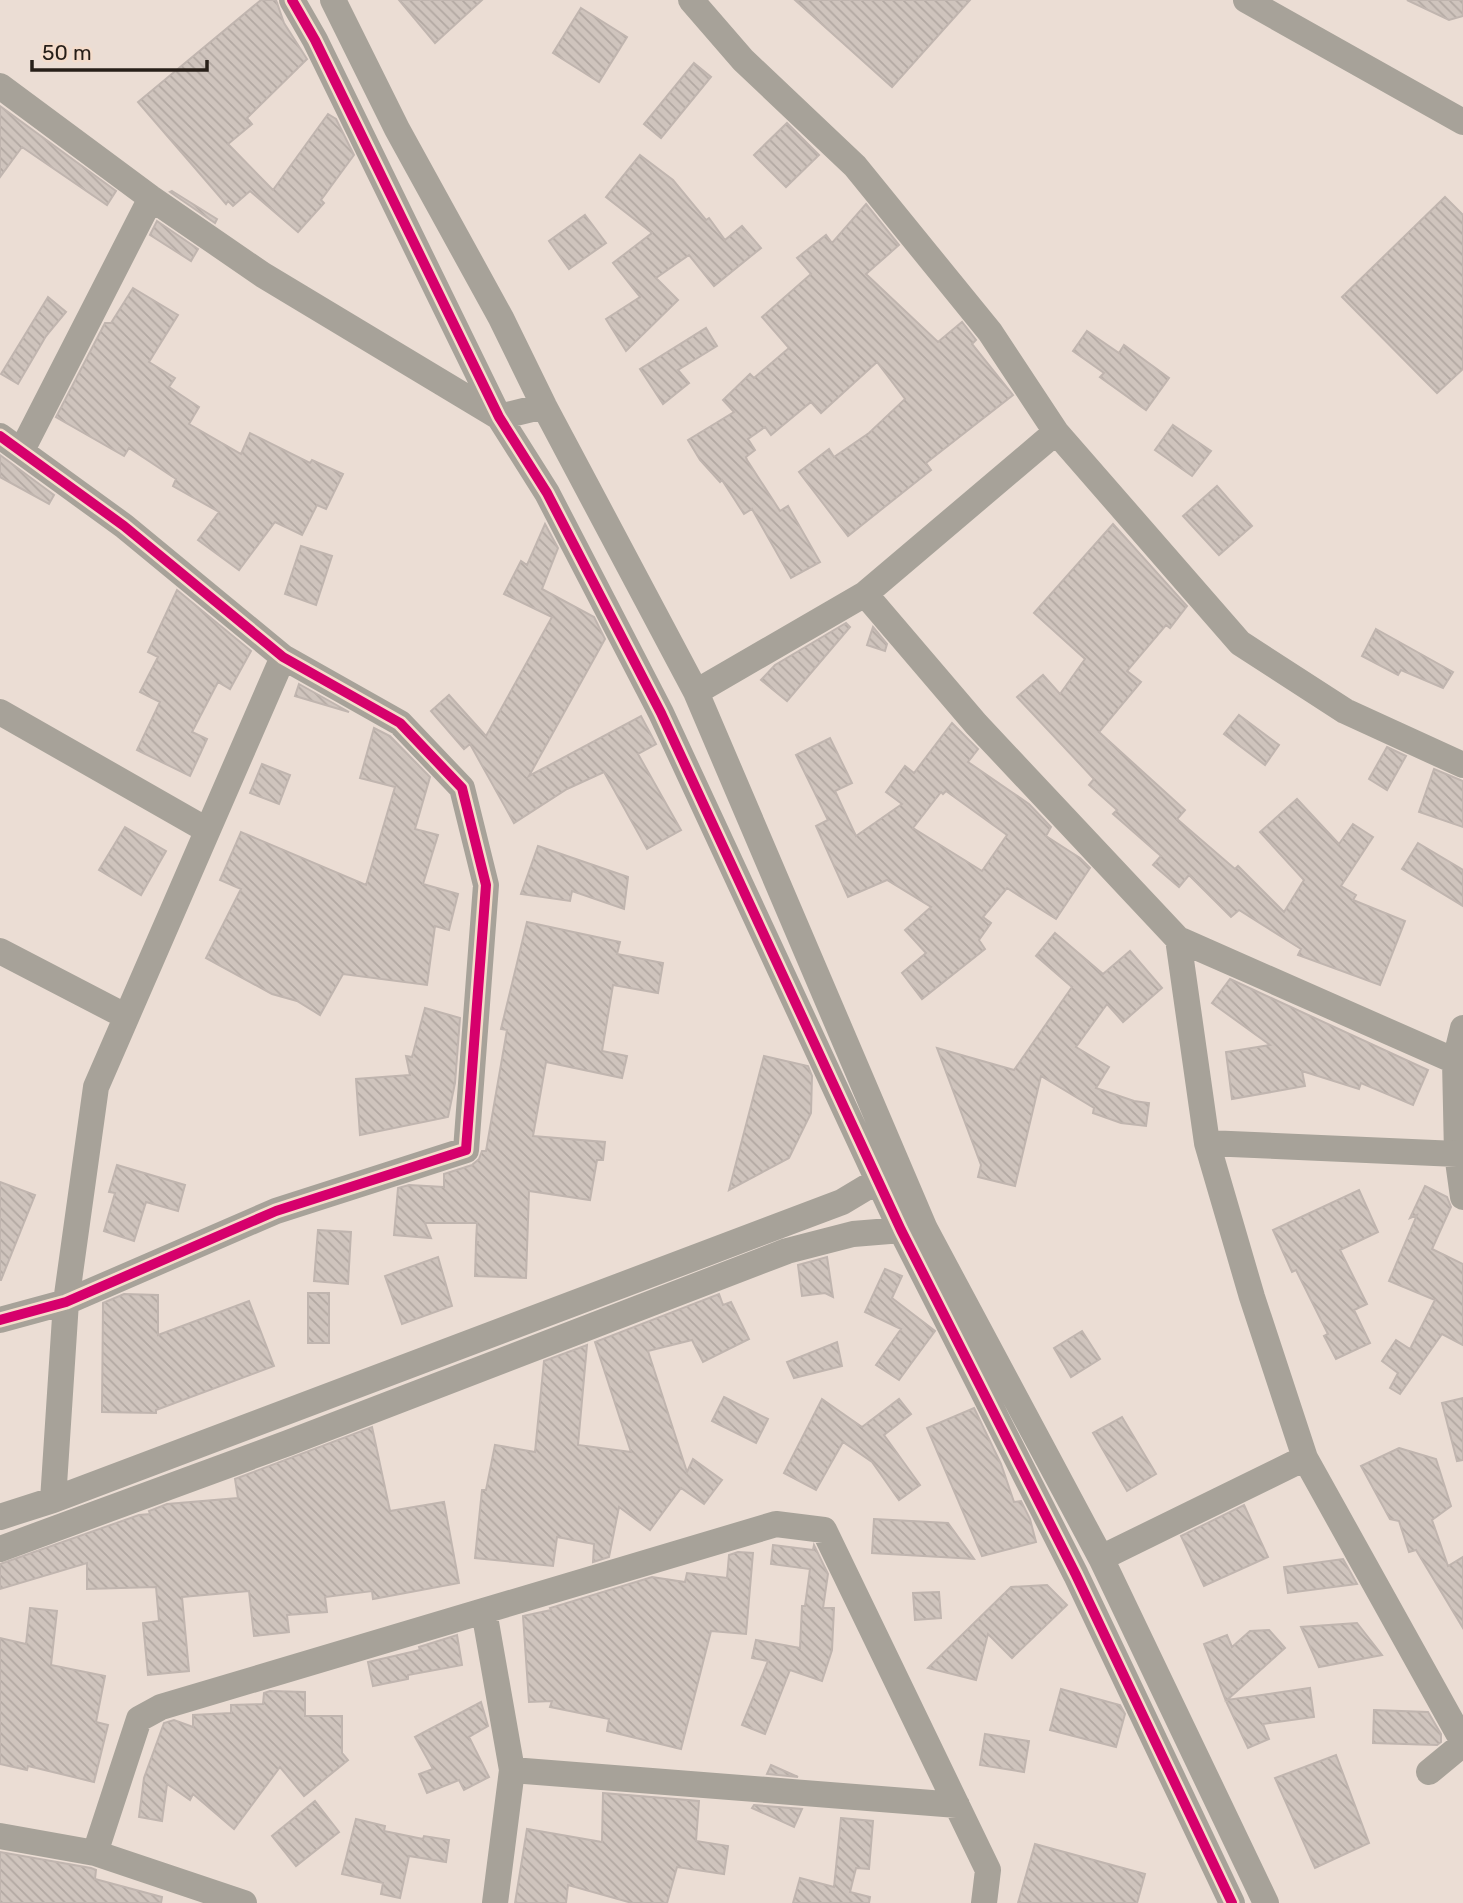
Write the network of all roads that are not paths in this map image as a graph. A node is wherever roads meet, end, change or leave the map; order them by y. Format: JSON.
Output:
{"nodes":[{"id":1,"x":292,"y":0,"type":"edge"},
{"id":2,"x":332,"y":0,"type":"edge"},
{"id":3,"x":691,"y":0,"type":"edge"},
{"id":4,"x":1246,"y":0,"type":"edge"},
{"id":5,"x":0,"y":86,"type":"edge"},
{"id":6,"x":1463,"y":122,"type":"edge"},
{"id":7,"x":151,"y":198,"type":"junction"},
{"id":8,"x":544,"y":406,"type":"junction"},
{"id":9,"x":499,"y":417,"type":"junction"},
{"id":10,"x":1056,"y":432,"type":"junction"},
{"id":11,"x":11,"y":443,"type":"edge"},
{"id":12,"x":865,"y":594,"type":"junction"},
{"id":13,"x":283,"y":657,"type":"junction"},
{"id":14,"x":696,"y":692,"type":"junction"},
{"id":15,"x":0,"y":712,"type":"edge"},
{"id":16,"x":1463,"y":765,"type":"edge"},
{"id":17,"x":205,"y":829,"type":"junction"},
{"id":18,"x":1178,"y":939,"type":"junction"},
{"id":19,"x":0,"y":951,"type":"edge"},
{"id":20,"x":125,"y":1016,"type":"junction"},
{"id":21,"x":1463,"y":1028,"type":"edge"},
{"id":22,"x":1459,"y":1061,"type":"edge"},
{"id":23,"x":1206,"y":1143,"type":"junction"},
{"id":24,"x":1457,"y":1154,"type":"junction"},
{"id":25,"x":886,"y":1171,"type":"junction"},
{"id":26,"x":1462,"y":1191,"type":"edge"},
{"id":27,"x":913,"y":1229,"type":"junction"},
{"id":28,"x":66,"y":1302,"type":"junction"},
{"id":29,"x":0,"y":1320,"type":"edge"},
{"id":30,"x":1305,"y":1458,"type":"junction"},
{"id":31,"x":53,"y":1500,"type":"junction"},
{"id":32,"x":0,"y":1517,"type":"edge"},
{"id":33,"x":0,"y":1549,"type":"edge"},
{"id":34,"x":1101,"y":1558,"type":"junction"},
{"id":35,"x":484,"y":1611,"type":"junction"},
{"id":36,"x":1463,"y":1743,"type":"edge"},
{"id":37,"x":512,"y":1770,"type":"junction"},
{"id":38,"x":1429,"y":1772,"type":"dead end"},
{"id":39,"x":957,"y":1805,"type":"junction"},
{"id":40,"x":0,"y":1836,"type":"edge"},
{"id":41,"x":95,"y":1853,"type":"junction"},
{"id":42,"x":244,"y":1903,"type":"edge"},
{"id":43,"x":495,"y":1903,"type":"edge"},
{"id":44,"x":984,"y":1903,"type":"edge"},
{"id":45,"x":1232,"y":1903,"type":"edge"},
{"id":46,"x":1266,"y":1903,"type":"edge"}],
"edges":[{"from":1,"to":9,"type":"street"},
{"from":2,"to":8,"type":"street"},
{"from":3,"to":10,"type":"street"},
{"from":4,"to":6,"type":"street"},
{"from":5,"to":7,"type":"street"},
{"from":7,"to":9,"type":"street"},
{"from":7,"to":11,"type":"street"},
{"from":8,"to":9,"type":"street"},
{"from":8,"to":14,"type":"street"},
{"from":9,"to":25,"type":"street"},
{"from":10,"to":12,"type":"street"},
{"from":10,"to":16,"type":"street"},
{"from":11,"to":13,"type":"street"},
{"from":12,"to":14,"type":"street"},
{"from":12,"to":18,"type":"street"},
{"from":13,"to":17,"type":"street"},
{"from":13,"to":28,"type":"street"},
{"from":14,"to":25,"type":"street"},
{"from":15,"to":17,"type":"street"},
{"from":17,"to":20,"type":"street"},
{"from":18,"to":22,"type":"street"},
{"from":18,"to":23,"type":"street"},
{"from":19,"to":20,"type":"street"},
{"from":20,"to":28,"type":"street"},
{"from":21,"to":22,"type":"street"},
{"from":22,"to":24,"type":"street"},
{"from":23,"to":24,"type":"street"},
{"from":23,"to":30,"type":"street"},
{"from":24,"to":26,"type":"street"},
{"from":25,"to":27,"type":"street"},
{"from":25,"to":31,"type":"street"},
{"from":27,"to":33,"type":"street"},
{"from":27,"to":34,"type":"street"},
{"from":27,"to":45,"type":"street"},
{"from":28,"to":29,"type":"street"},
{"from":28,"to":31,"type":"street"},
{"from":30,"to":34,"type":"street"},
{"from":30,"to":36,"type":"street"},
{"from":31,"to":32,"type":"street"},
{"from":34,"to":46,"type":"street"},
{"from":35,"to":37,"type":"street"},
{"from":35,"to":39,"type":"street"},
{"from":35,"to":41,"type":"street"},
{"from":36,"to":38,"type":"street"},
{"from":37,"to":39,"type":"street"},
{"from":37,"to":43,"type":"street"},
{"from":39,"to":44,"type":"street"},
{"from":40,"to":41,"type":"street"},
{"from":41,"to":42,"type":"street"}]}
